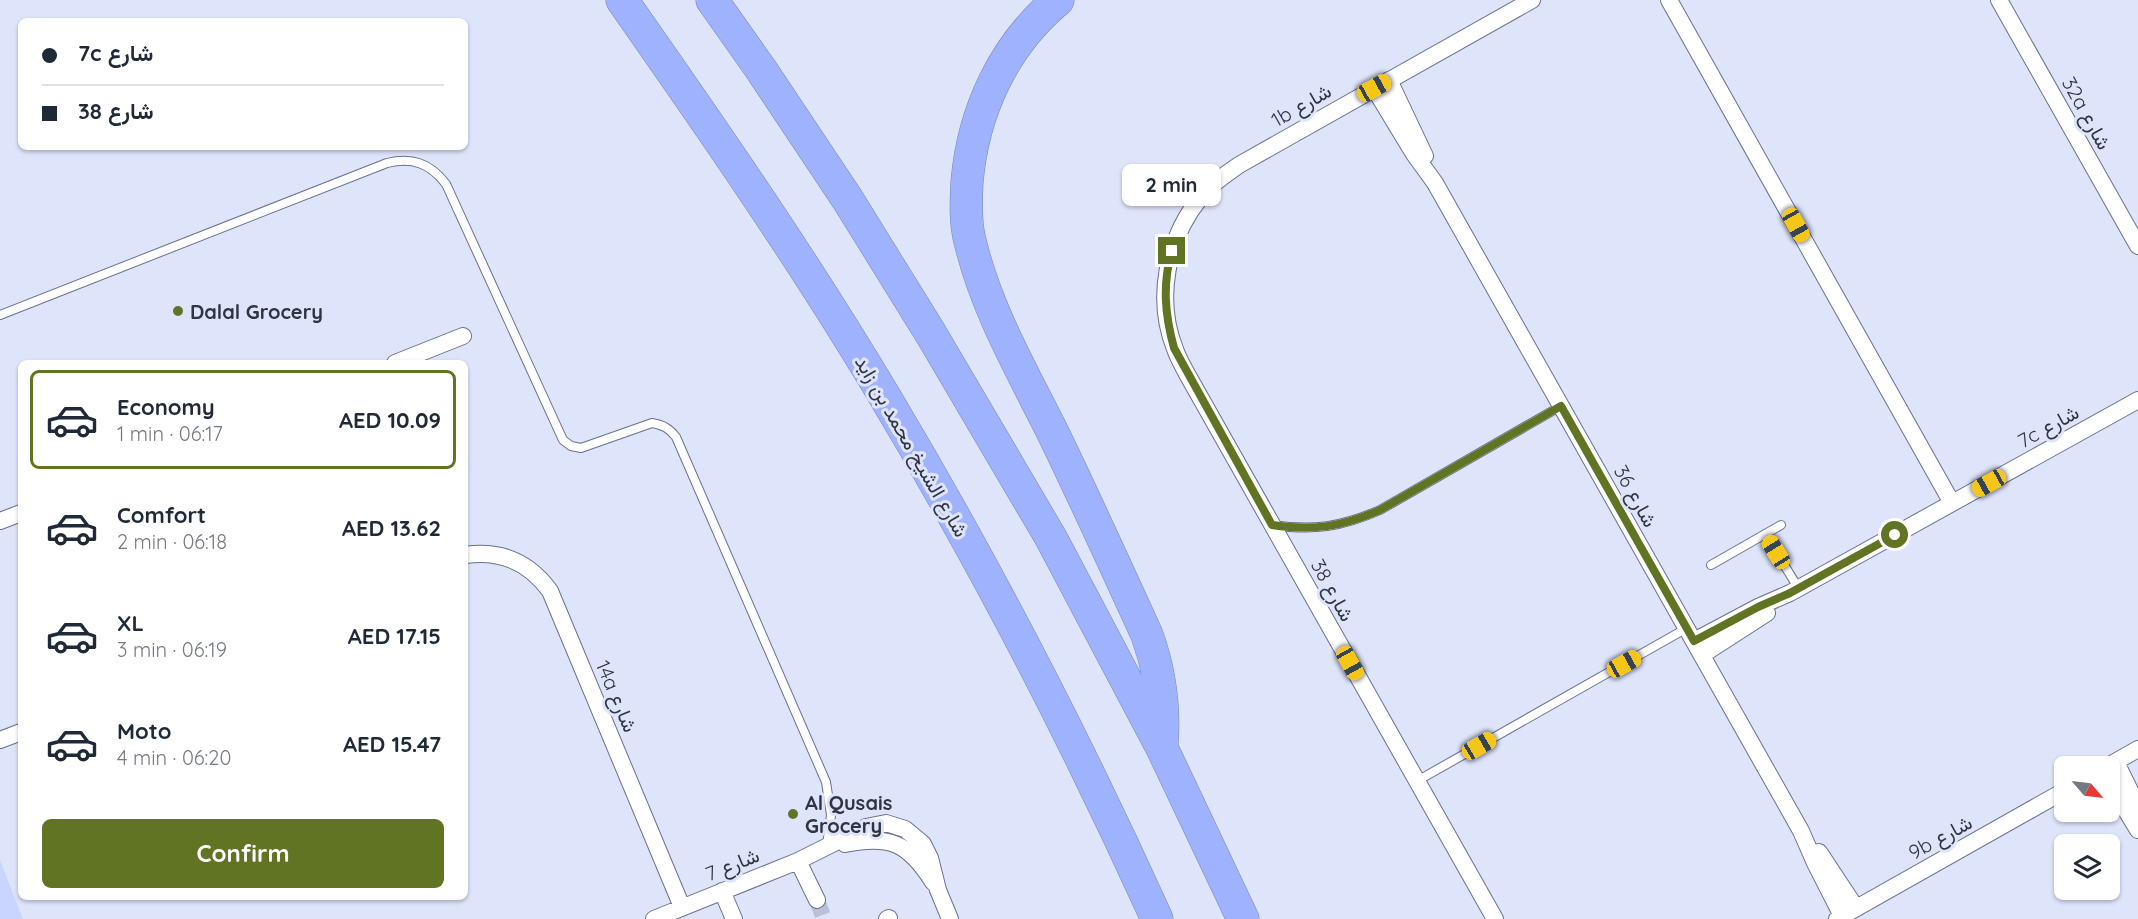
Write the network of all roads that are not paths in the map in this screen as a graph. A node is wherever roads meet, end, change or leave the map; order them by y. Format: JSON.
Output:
{"nodes":[{"id":1,"x":622,"y":0,"type":"edge"},
{"id":2,"x":712,"y":0,"type":"edge"},
{"id":3,"x":1058,"y":0,"type":"edge"},
{"id":4,"x":1532,"y":0,"type":"edge"},
{"id":5,"x":1669,"y":0,"type":"edge"},
{"id":6,"x":1999,"y":0,"type":"edge"},
{"id":7,"x":1389,"y":80,"type":"junction"},
{"id":8,"x":1374,"y":88,"type":"junction"},
{"id":9,"x":1435,"y":183,"type":"junction"},
{"id":10,"x":1176,"y":237,"type":"joint"},
{"id":11,"x":2138,"y":246,"type":"edge"},
{"id":12,"x":0,"y":308,"type":"edge"},
{"id":13,"x":14,"y":309,"type":"junction"},
{"id":14,"x":0,"y":315,"type":"edge"},
{"id":15,"x":463,"y":336,"type":"dead end"},
{"id":16,"x":403,"y":360,"type":"edge"},
{"id":17,"x":2138,"y":400,"type":"edge"},
{"id":18,"x":1561,"y":406,"type":"junction"},
{"id":19,"x":1952,"y":503,"type":"junction"},
{"id":20,"x":18,"y":514,"type":"edge"},
{"id":21,"x":0,"y":521,"type":"edge"},
{"id":22,"x":1272,"y":525,"type":"junction"},
{"id":23,"x":1781,"y":525,"type":"dead end"},
{"id":24,"x":1765,"y":534,"type":"junction"},
{"id":25,"x":468,"y":555,"type":"edge"},
{"id":26,"x":1711,"y":565,"type":"dead end"},
{"id":27,"x":1795,"y":591,"type":"junction"},
{"id":28,"x":1694,"y":641,"type":"junction"},
{"id":29,"x":18,"y":733,"type":"edge"},
{"id":30,"x":0,"y":740,"type":"edge"},
{"id":31,"x":1162,"y":748,"type":"junction"},
{"id":32,"x":2138,"y":749,"type":"edge"},
{"id":33,"x":2120,"y":759,"type":"edge"},
{"id":34,"x":2120,"y":777,"type":"edge"},
{"id":35,"x":1417,"y":781,"type":"junction"},
{"id":36,"x":2054,"y":797,"type":"edge"},
{"id":37,"x":2120,"y":800,"type":"edge"},
{"id":38,"x":2138,"y":807,"type":"edge"},
{"id":39,"x":2138,"y":830,"type":"edge"},
{"id":40,"x":826,"y":848,"type":"junction"},
{"id":41,"x":798,"y":861,"type":"junction"},
{"id":42,"x":722,"y":891,"type":"junction"},
{"id":43,"x":817,"y":900,"type":"tunnel mouth"},
{"id":44,"x":682,"y":907,"type":"junction"},
{"id":45,"x":1845,"y":914,"type":"edge"},
{"id":46,"x":654,"y":919,"type":"edge"},
{"id":47,"x":734,"y":919,"type":"edge"},
{"id":48,"x":950,"y":919,"type":"edge"},
{"id":49,"x":1158,"y":919,"type":"edge"},
{"id":50,"x":1243,"y":919,"type":"edge"},
{"id":51,"x":1495,"y":919,"type":"edge"}],
"edges":[{"from":1,"to":49,"type":"highway","name":"شارع الشيخ محمد بن زايد"},
{"from":2,"to":31,"type":"highway"},
{"from":3,"to":31,"type":"highway"},
{"from":4,"to":7,"type":"street","name":"1b شارع"},
{"from":5,"to":19,"type":"street"},
{"from":6,"to":11,"type":"street","name":"32a شارع"},
{"from":7,"to":8,"type":"street","name":"1b شارع"},
{"from":7,"to":9,"type":"street","name":"شارع 36"},
{"from":8,"to":9,"type":"street","name":"شارع 36"},
{"from":8,"to":10,"type":"street","name":"1b شارع"},
{"from":9,"to":18,"type":"street","name":"شارع 36"},
{"from":10,"to":22,"type":"street","name":"شارع 38"},
{"from":12,"to":13,"type":"lane"},
{"from":13,"to":14,"type":"lane"},
{"from":13,"to":40,"type":"lane"},
{"from":15,"to":16,"type":"street"},
{"from":17,"to":19,"type":"street","name":"7c شارع"},
{"from":18,"to":22,"type":"lane"},
{"from":18,"to":28,"type":"street","name":"شارع 36"},
{"from":19,"to":27,"type":"street","name":"7c شارع"},
{"from":20,"to":21,"type":"street"},
{"from":22,"to":35,"type":"street","name":"شارع 38"},
{"from":23,"to":24,"type":"lane"},
{"from":24,"to":26,"type":"lane"},
{"from":24,"to":27,"type":"lane"},
{"from":25,"to":44,"type":"street","name":"14a شارع"},
{"from":27,"to":28,"type":"street","name":"7c شارع"},
{"from":28,"to":35,"type":"lane"},
{"from":28,"to":45,"type":"street","name":"شارع 36"},
{"from":29,"to":30,"type":"street"},
{"from":31,"to":50,"type":"highway"},
{"from":32,"to":33,"type":"street"},
{"from":34,"to":38,"type":"street"},
{"from":35,"to":51,"type":"street","name":"شارع 38"},
{"from":36,"to":45,"type":"street","name":"9b شارع"},
{"from":37,"to":39,"type":"street"},
{"from":40,"to":41,"type":"street","name":"شارع 7"},
{"from":40,"to":48,"type":"street","name":"شارع 7"},
{"from":41,"to":42,"type":"street","name":"شارع 7"},
{"from":41,"to":43,"type":"street"},
{"from":42,"to":44,"type":"street","name":"شارع 7"},
{"from":42,"to":47,"type":"street"},
{"from":44,"to":46,"type":"street","name":"شارع 7"}]}
